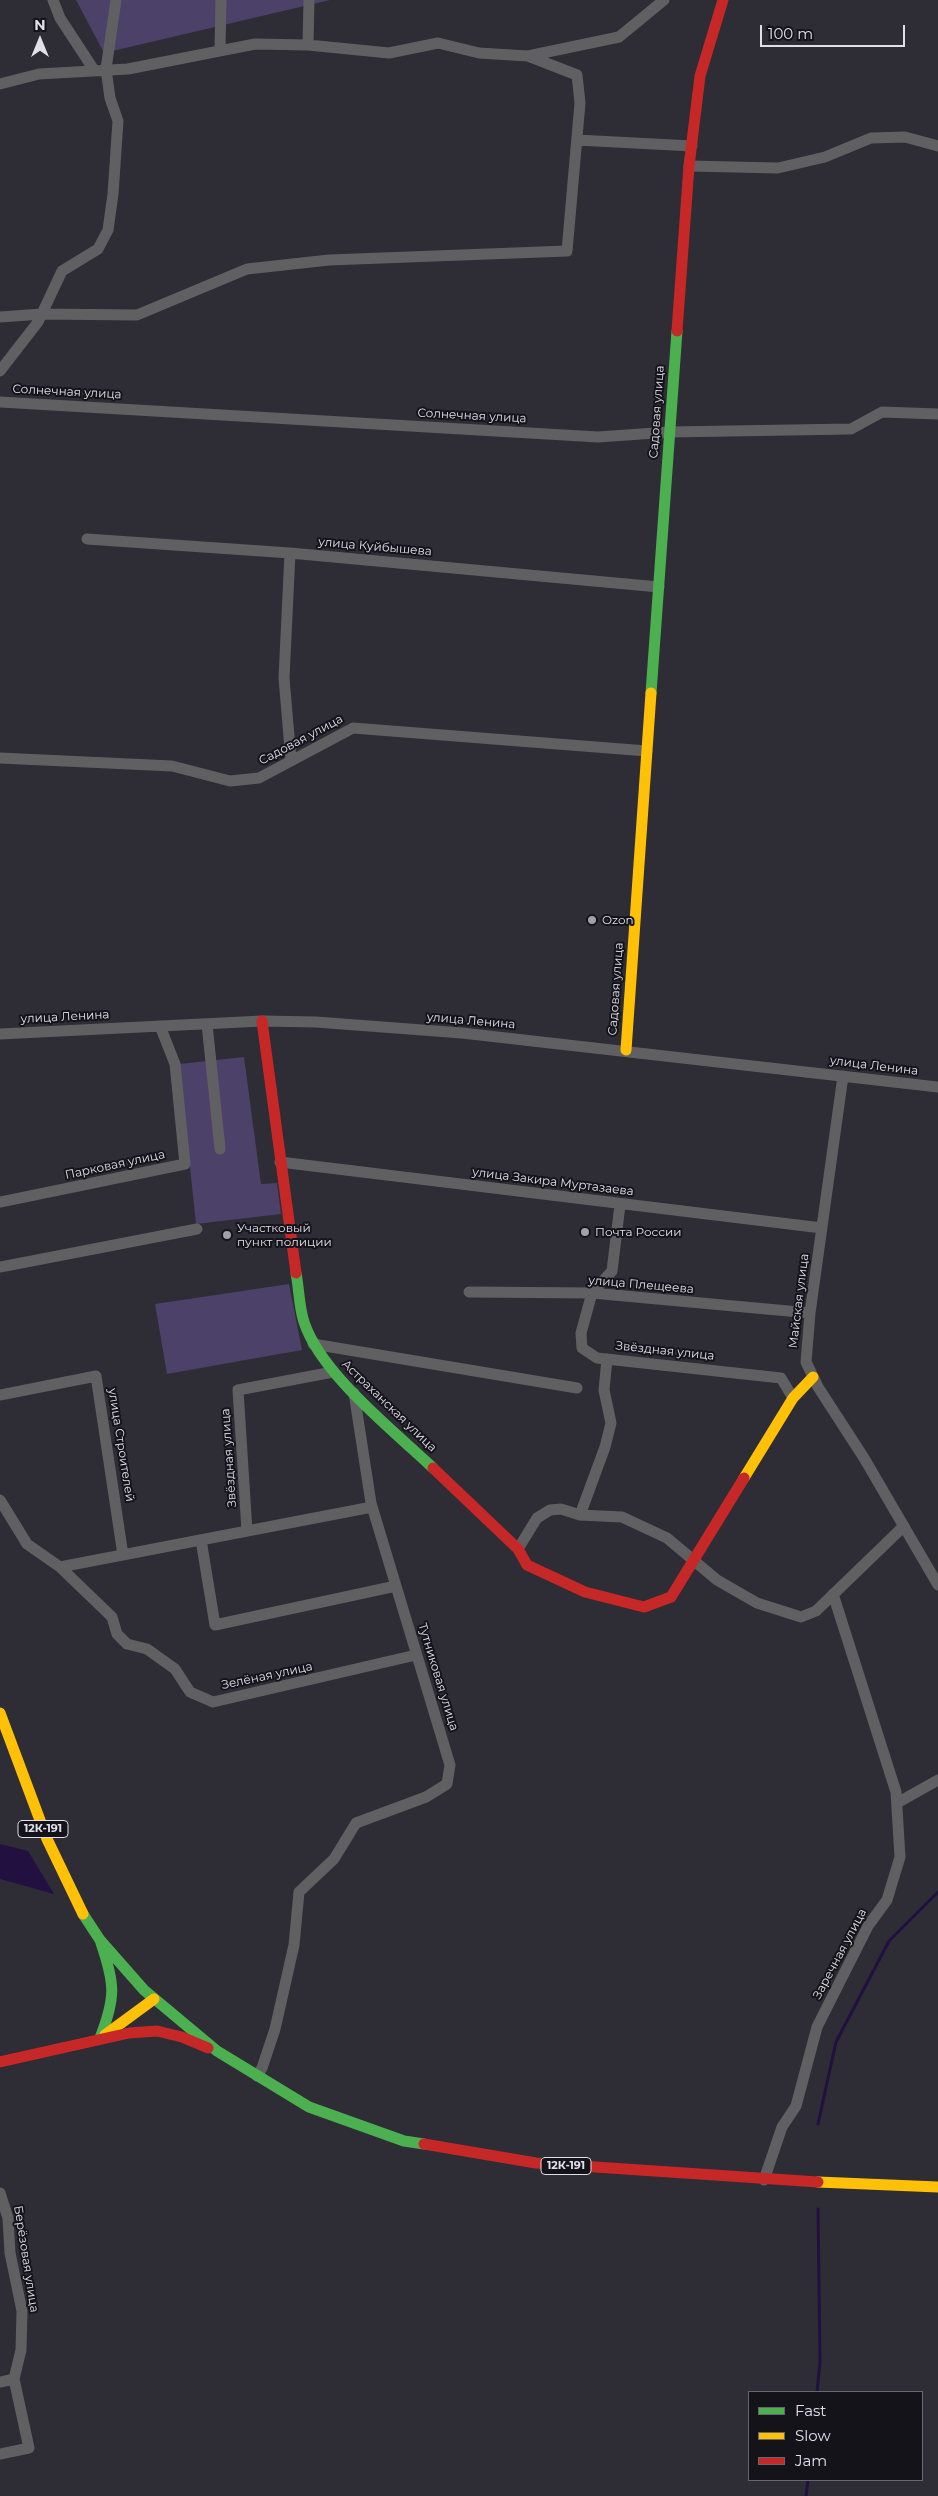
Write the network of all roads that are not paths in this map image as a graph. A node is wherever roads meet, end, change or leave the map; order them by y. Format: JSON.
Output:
{"nodes":[{"id":1,"x":53,"y":0,"type":"edge"},
{"id":2,"x":116,"y":0,"type":"edge"},
{"id":3,"x":221,"y":0,"type":"edge"},
{"id":4,"x":309,"y":0,"type":"edge"},
{"id":5,"x":664,"y":0,"type":"edge"},
{"id":6,"x":723,"y":0,"type":"edge"},
{"id":7,"x":308,"y":45,"type":"junction"},
{"id":8,"x":220,"y":49,"type":"junction"},
{"id":9,"x":528,"y":56,"type":"junction"},
{"id":10,"x":106,"y":69,"type":"junction"},
{"id":11,"x":94,"y":70,"type":"junction"},
{"id":12,"x":0,"y":84,"type":"edge"},
{"id":13,"x":577,"y":140,"type":"junction"},
{"id":14,"x":692,"y":146,"type":"junction"},
{"id":15,"x":938,"y":146,"type":"edge"},
{"id":16,"x":689,"y":166,"type":"junction"},
{"id":17,"x":42,"y":314,"type":"junction"},
{"id":18,"x":0,"y":317,"type":"edge"},
{"id":19,"x":0,"y":371,"type":"edge"},
{"id":20,"x":0,"y":402,"type":"edge"},
{"id":21,"x":938,"y":414,"type":"edge"},
{"id":22,"x":669,"y":432,"type":"junction"},
{"id":23,"x":87,"y":538,"type":"dead end"},
{"id":24,"x":290,"y":553,"type":"junction"},
{"id":25,"x":660,"y":587,"type":"junction"},
{"id":26,"x":647,"y":751,"type":"junction"},
{"id":27,"x":0,"y":758,"type":"edge"},
{"id":28,"x":291,"y":760,"type":"junction"},
{"id":29,"x":262,"y":1021,"type":"junction"},
{"id":30,"x":207,"y":1024,"type":"junction"},
{"id":31,"x":160,"y":1026,"type":"junction"},
{"id":32,"x":0,"y":1034,"type":"edge"},
{"id":33,"x":626,"y":1050,"type":"junction"},
{"id":34,"x":843,"y":1076,"type":"junction"},
{"id":35,"x":938,"y":1087,"type":"edge"},
{"id":36,"x":220,"y":1149,"type":"dead end"},
{"id":37,"x":280,"y":1162,"type":"junction"},
{"id":38,"x":0,"y":1202,"type":"edge"},
{"id":39,"x":620,"y":1205,"type":"junction"},
{"id":40,"x":822,"y":1228,"type":"junction"},
{"id":41,"x":197,"y":1229,"type":"dead end"},
{"id":42,"x":0,"y":1267,"type":"edge"},
{"id":43,"x":468,"y":1292,"type":"dead end"},
{"id":44,"x":592,"y":1293,"type":"junction"},
{"id":45,"x":810,"y":1313,"type":"junction"},
{"id":46,"x":313,"y":1344,"type":"junction"},
{"id":47,"x":607,"y":1359,"type":"junction"},
{"id":48,"x":333,"y":1372,"type":"junction"},
{"id":49,"x":813,"y":1377,"type":"junction"},
{"id":50,"x":577,"y":1388,"type":"dead end"},
{"id":51,"x":354,"y":1393,"type":"junction"},
{"id":52,"x":0,"y":1395,"type":"edge"},
{"id":53,"x":793,"y":1398,"type":"junction"},
{"id":54,"x":0,"y":1500,"type":"edge"},
{"id":55,"x":372,"y":1507,"type":"junction"},
{"id":56,"x":580,"y":1515,"type":"junction"},
{"id":57,"x":904,"y":1526,"type":"junction"},
{"id":58,"x":247,"y":1531,"type":"junction"},
{"id":59,"x":201,"y":1540,"type":"junction"},
{"id":60,"x":518,"y":1548,"type":"junction"},
{"id":61,"x":123,"y":1555,"type":"junction"},
{"id":62,"x":694,"y":1561,"type":"junction"},
{"id":63,"x":60,"y":1567,"type":"junction"},
{"id":64,"x":938,"y":1585,"type":"edge"},
{"id":65,"x":396,"y":1586,"type":"junction"},
{"id":66,"x":833,"y":1594,"type":"junction"},
{"id":67,"x":416,"y":1655,"type":"junction"},
{"id":68,"x":0,"y":1712,"type":"edge"},
{"id":69,"x":938,"y":1780,"type":"edge"},
{"id":70,"x":897,"y":1803,"type":"junction"},
{"id":71,"x":100,"y":1940,"type":"junction"},
{"id":72,"x":154,"y":1999,"type":"junction"},
{"id":73,"x":100,"y":2038,"type":"junction"},
{"id":74,"x":216,"y":2051,"type":"junction"},
{"id":75,"x":0,"y":2062,"type":"edge"},
{"id":76,"x":257,"y":2076,"type":"junction"},
{"id":77,"x":764,"y":2180,"type":"junction"},
{"id":78,"x":938,"y":2187,"type":"edge"},
{"id":79,"x":0,"y":2193,"type":"edge"},
{"id":80,"x":14,"y":2379,"type":"junction"},
{"id":81,"x":0,"y":2382,"type":"edge"},
{"id":82,"x":0,"y":2454,"type":"edge"}],
"edges":[{"from":1,"to":11,"type":"street"},
{"from":2,"to":10,"type":"street"},
{"from":3,"to":8,"type":"street"},
{"from":4,"to":7,"type":"street"},
{"from":5,"to":9,"type":"street"},
{"from":6,"to":14,"type":"street","name":"Садовая улица"},
{"from":7,"to":8,"type":"street"},
{"from":7,"to":9,"type":"street"},
{"from":8,"to":10,"type":"street"},
{"from":9,"to":13,"type":"street"},
{"from":10,"to":11,"type":"street"},
{"from":10,"to":17,"type":"street"},
{"from":11,"to":12,"type":"street"},
{"from":13,"to":14,"type":"street"},
{"from":13,"to":17,"type":"street"},
{"from":14,"to":16,"type":"street","name":"Садовая улица"},
{"from":15,"to":16,"type":"street"},
{"from":16,"to":22,"type":"street","name":"Садовая улица"},
{"from":17,"to":18,"type":"street"},
{"from":17,"to":19,"type":"street"},
{"from":20,"to":22,"type":"street","name":"Солнечная улица"},
{"from":21,"to":22,"type":"street","name":"Солнечная улица"},
{"from":22,"to":25,"type":"street","name":"Садовая улица"},
{"from":23,"to":24,"type":"street","name":"улица Куйбышева"},
{"from":24,"to":25,"type":"street","name":"улица Куйбышева"},
{"from":24,"to":28,"type":"street"},
{"from":25,"to":26,"type":"street","name":"Садовая улица"},
{"from":26,"to":28,"type":"street","name":"Садовая улица"},
{"from":26,"to":33,"type":"street","name":"Садовая улица"},
{"from":27,"to":28,"type":"street","name":"Садовая улица"},
{"from":29,"to":30,"type":"street","name":"улица Ленина"},
{"from":29,"to":33,"type":"street","name":"улица Ленина"},
{"from":29,"to":37,"type":"street","name":"Астраханская улица"},
{"from":30,"to":31,"type":"street","name":"улица Ленина"},
{"from":30,"to":36,"type":"street"},
{"from":31,"to":32,"type":"street","name":"улица Ленина"},
{"from":31,"to":38,"type":"street","name":"Парковая улица"},
{"from":33,"to":34,"type":"street","name":"улица Ленина"},
{"from":34,"to":35,"type":"street","name":"улица Ленина"},
{"from":34,"to":40,"type":"street","name":"Майская улица"},
{"from":37,"to":39,"type":"street","name":"улица Закира Муртазаева"},
{"from":37,"to":46,"type":"street","name":"Астраханская улица"},
{"from":39,"to":40,"type":"street","name":"улица Закира Муртазаева"},
{"from":39,"to":44,"type":"street"},
{"from":40,"to":45,"type":"street","name":"Майская улица"},
{"from":41,"to":42,"type":"street"},
{"from":43,"to":44,"type":"street","name":"улица Плещеева"},
{"from":44,"to":45,"type":"street","name":"улица Плещеева"},
{"from":44,"to":47,"type":"street","name":"Звёздная улица"},
{"from":45,"to":49,"type":"street","name":"Майская улица"},
{"from":46,"to":48,"type":"street","name":"Астраханская улица"},
{"from":46,"to":50,"type":"street"},
{"from":47,"to":53,"type":"street","name":"Звёздная улица"},
{"from":47,"to":56,"type":"street"},
{"from":48,"to":51,"type":"street","name":"Астраханская улица"},
{"from":48,"to":58,"type":"street","name":"Звёздная улица"},
{"from":49,"to":53,"type":"street","name":"Астраханская улица"},
{"from":49,"to":57,"type":"street","name":"Майская улица"},
{"from":51,"to":55,"type":"street","name":"Тутниковая улица"},
{"from":51,"to":60,"type":"street","name":"Астраханская улица"},
{"from":52,"to":61,"type":"street","name":"улица Строителей"},
{"from":53,"to":62,"type":"street","name":"Астраханская улица"},
{"from":54,"to":63,"type":"street","name":"Зелёная улица"},
{"from":55,"to":58,"type":"street"},
{"from":55,"to":65,"type":"street","name":"Тутниковая улица"},
{"from":56,"to":60,"type":"street"},
{"from":56,"to":62,"type":"street"},
{"from":57,"to":64,"type":"street","name":"Майская улица"},
{"from":57,"to":66,"type":"street"},
{"from":58,"to":59,"type":"street"},
{"from":59,"to":61,"type":"street"},
{"from":59,"to":65,"type":"street"},
{"from":60,"to":62,"type":"street","name":"Астраханская улица"},
{"from":61,"to":63,"type":"street"},
{"from":62,"to":66,"type":"street"},
{"from":63,"to":67,"type":"street","name":"Зелёная улица"},
{"from":65,"to":67,"type":"street","name":"Тутниковая улица"},
{"from":66,"to":70,"type":"street","name":"Заречная улица"},
{"from":67,"to":76,"type":"street","name":"Тутниковая улица"},
{"from":68,"to":71,"type":"street","number":"12К-191"},
{"from":69,"to":70,"type":"street"},
{"from":70,"to":77,"type":"street","name":"Заречная улица"},
{"from":71,"to":72,"type":"street","number":"12К-191"},
{"from":71,"to":73,"type":"street"},
{"from":72,"to":73,"type":"street"},
{"from":72,"to":74,"type":"street","number":"12К-191"},
{"from":73,"to":74,"type":"street"},
{"from":73,"to":75,"type":"street"},
{"from":74,"to":76,"type":"street","number":"12К-191"},
{"from":76,"to":77,"type":"street","number":"12К-191"},
{"from":77,"to":78,"type":"street","number":"12К-191"},
{"from":79,"to":80,"type":"street","name":"Берёзовая улица"},
{"from":80,"to":81,"type":"street"},
{"from":80,"to":82,"type":"street","name":"Берёзовая улица"}]}
